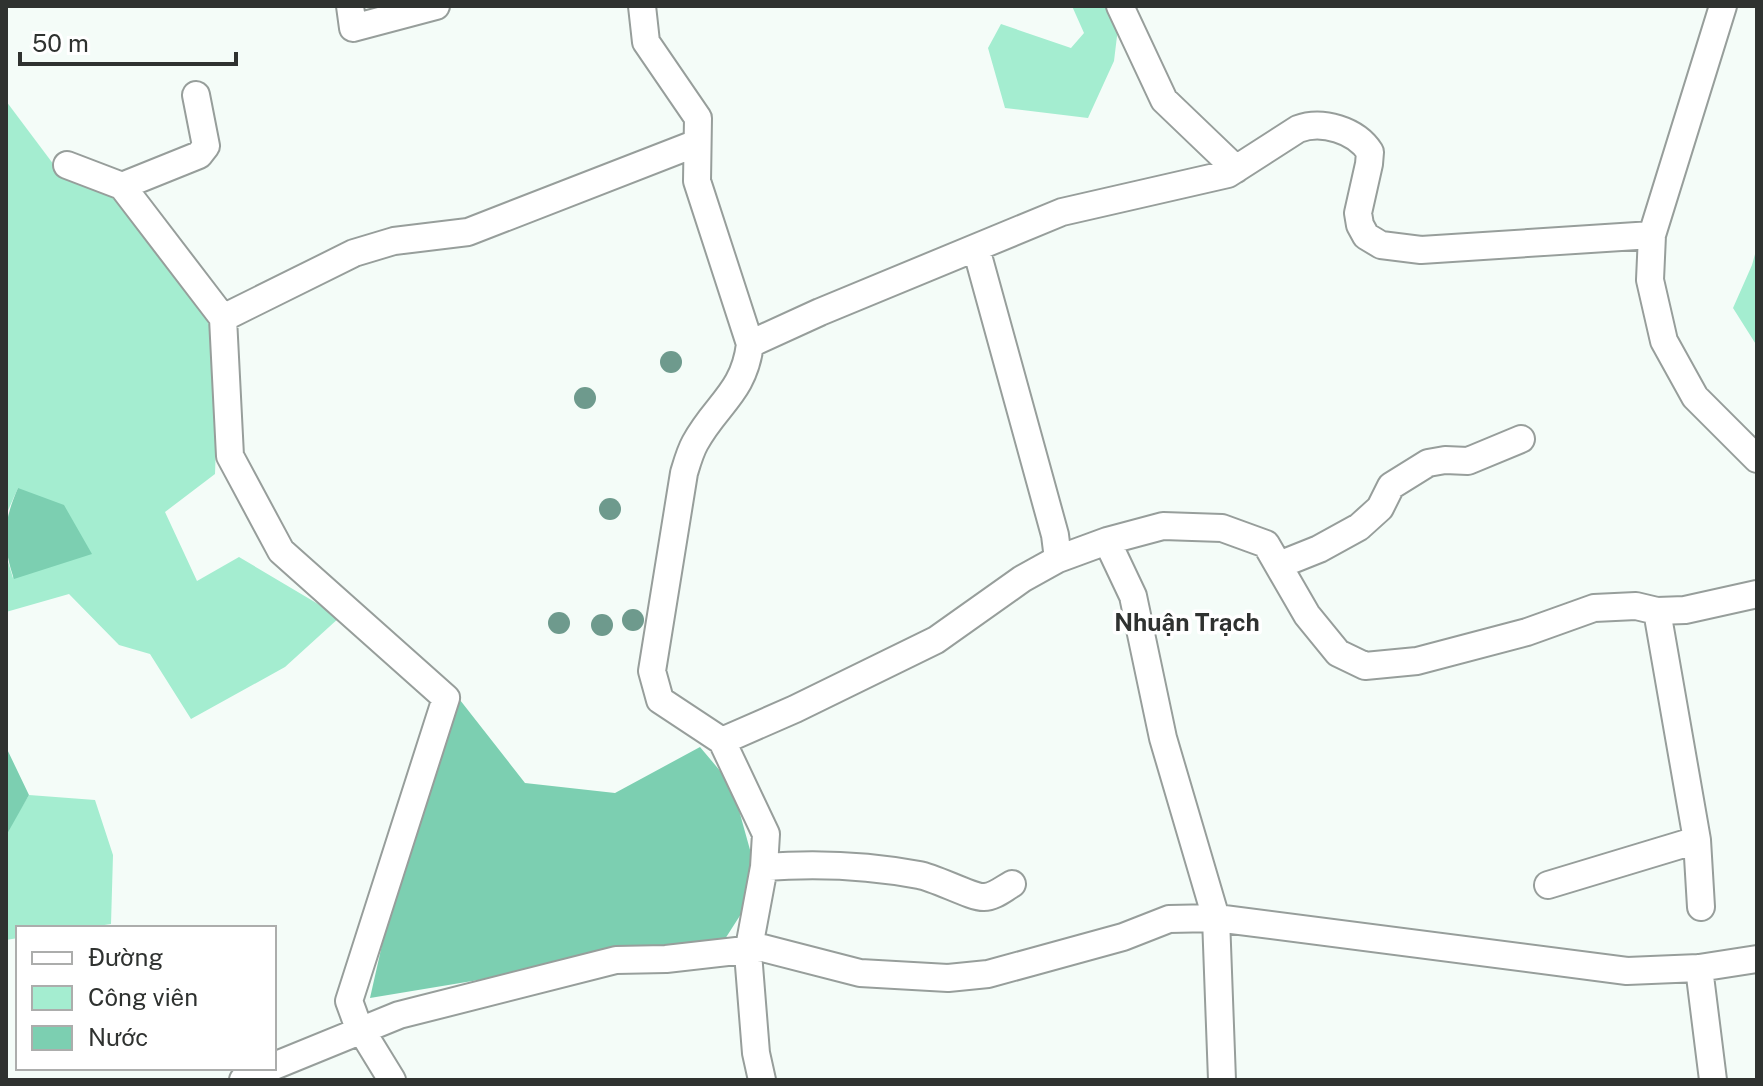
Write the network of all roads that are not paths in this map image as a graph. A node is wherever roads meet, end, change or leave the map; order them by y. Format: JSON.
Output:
{"nodes":[{"id":1,"x":350,"y":6,"type":"edge"},
{"id":2,"x":436,"y":6,"type":"edge"},
{"id":3,"x":642,"y":6,"type":"edge"},
{"id":4,"x":1120,"y":6,"type":"edge"},
{"id":5,"x":1723,"y":6,"type":"edge"},
{"id":6,"x":196,"y":95,"type":"dead end"},
{"id":7,"x":697,"y":143,"type":"junction"},
{"id":8,"x":67,"y":165,"type":"dead end"},
{"id":9,"x":1236,"y":169,"type":"junction"},
{"id":10,"x":122,"y":186,"type":"junction"},
{"id":11,"x":1652,"y":235,"type":"junction"},
{"id":12,"x":976,"y":248,"type":"junction"},
{"id":13,"x":223,"y":318,"type":"junction"},
{"id":14,"x":750,"y":344,"type":"junction"},
{"id":15,"x":1521,"y":439,"type":"dead end"},
{"id":16,"x":1757,"y":459,"type":"edge"},
{"id":17,"x":1107,"y":541,"type":"junction"},
{"id":18,"x":1058,"y":559,"type":"junction"},
{"id":19,"x":1279,"y":565,"type":"junction"},
{"id":20,"x":1757,"y":594,"type":"edge"},
{"id":21,"x":1657,"y":611,"type":"junction"},
{"id":22,"x":722,"y":741,"type":"junction"},
{"id":23,"x":1697,"y":840,"type":"junction"},
{"id":24,"x":764,"y":867,"type":"junction"},
{"id":25,"x":1012,"y":884,"type":"dead end"},
{"id":26,"x":1548,"y":885,"type":"dead end"},
{"id":27,"x":1701,"y":907,"type":"dead end"},
{"id":28,"x":1216,"y":918,"type":"junction"},
{"id":29,"x":749,"y":950,"type":"junction"},
{"id":30,"x":1757,"y":959,"type":"edge"},
{"id":31,"x":1699,"y":968,"type":"junction"},
{"id":32,"x":361,"y":1030,"type":"junction"},
{"id":33,"x":276,"y":1065,"type":"edge"},
{"id":34,"x":265,"y":1070,"type":"edge"},
{"id":35,"x":243,"y":1080,"type":"edge"},
{"id":36,"x":392,"y":1080,"type":"edge"},
{"id":37,"x":762,"y":1080,"type":"edge"},
{"id":38,"x":1222,"y":1080,"type":"edge"},
{"id":39,"x":1713,"y":1080,"type":"edge"}],
"edges":[{"from":1,"to":2,"type":"street"},
{"from":3,"to":7,"type":"street"},
{"from":4,"to":9,"type":"street"},
{"from":5,"to":11,"type":"street"},
{"from":6,"to":10,"type":"street"},
{"from":7,"to":13,"type":"street"},
{"from":7,"to":14,"type":"street"},
{"from":8,"to":10,"type":"street"},
{"from":9,"to":11,"type":"street"},
{"from":9,"to":12,"type":"street"},
{"from":10,"to":13,"type":"street"},
{"from":11,"to":16,"type":"street"},
{"from":12,"to":14,"type":"street"},
{"from":12,"to":18,"type":"street"},
{"from":13,"to":32,"type":"street"},
{"from":14,"to":22,"type":"street"},
{"from":15,"to":19,"type":"street"},
{"from":17,"to":18,"type":"street"},
{"from":17,"to":19,"type":"street"},
{"from":17,"to":28,"type":"street"},
{"from":18,"to":22,"type":"street"},
{"from":19,"to":21,"type":"street"},
{"from":20,"to":21,"type":"street"},
{"from":21,"to":23,"type":"street"},
{"from":22,"to":24,"type":"street"},
{"from":23,"to":26,"type":"street"},
{"from":23,"to":27,"type":"street"},
{"from":24,"to":25,"type":"street"},
{"from":24,"to":29,"type":"street"},
{"from":28,"to":29,"type":"street"},
{"from":28,"to":31,"type":"street"},
{"from":28,"to":38,"type":"street"},
{"from":29,"to":32,"type":"street"},
{"from":29,"to":37,"type":"street"},
{"from":30,"to":31,"type":"street"},
{"from":31,"to":39,"type":"street"},
{"from":32,"to":33,"type":"street"},
{"from":32,"to":36,"type":"street"},
{"from":34,"to":35,"type":"street"}]}
